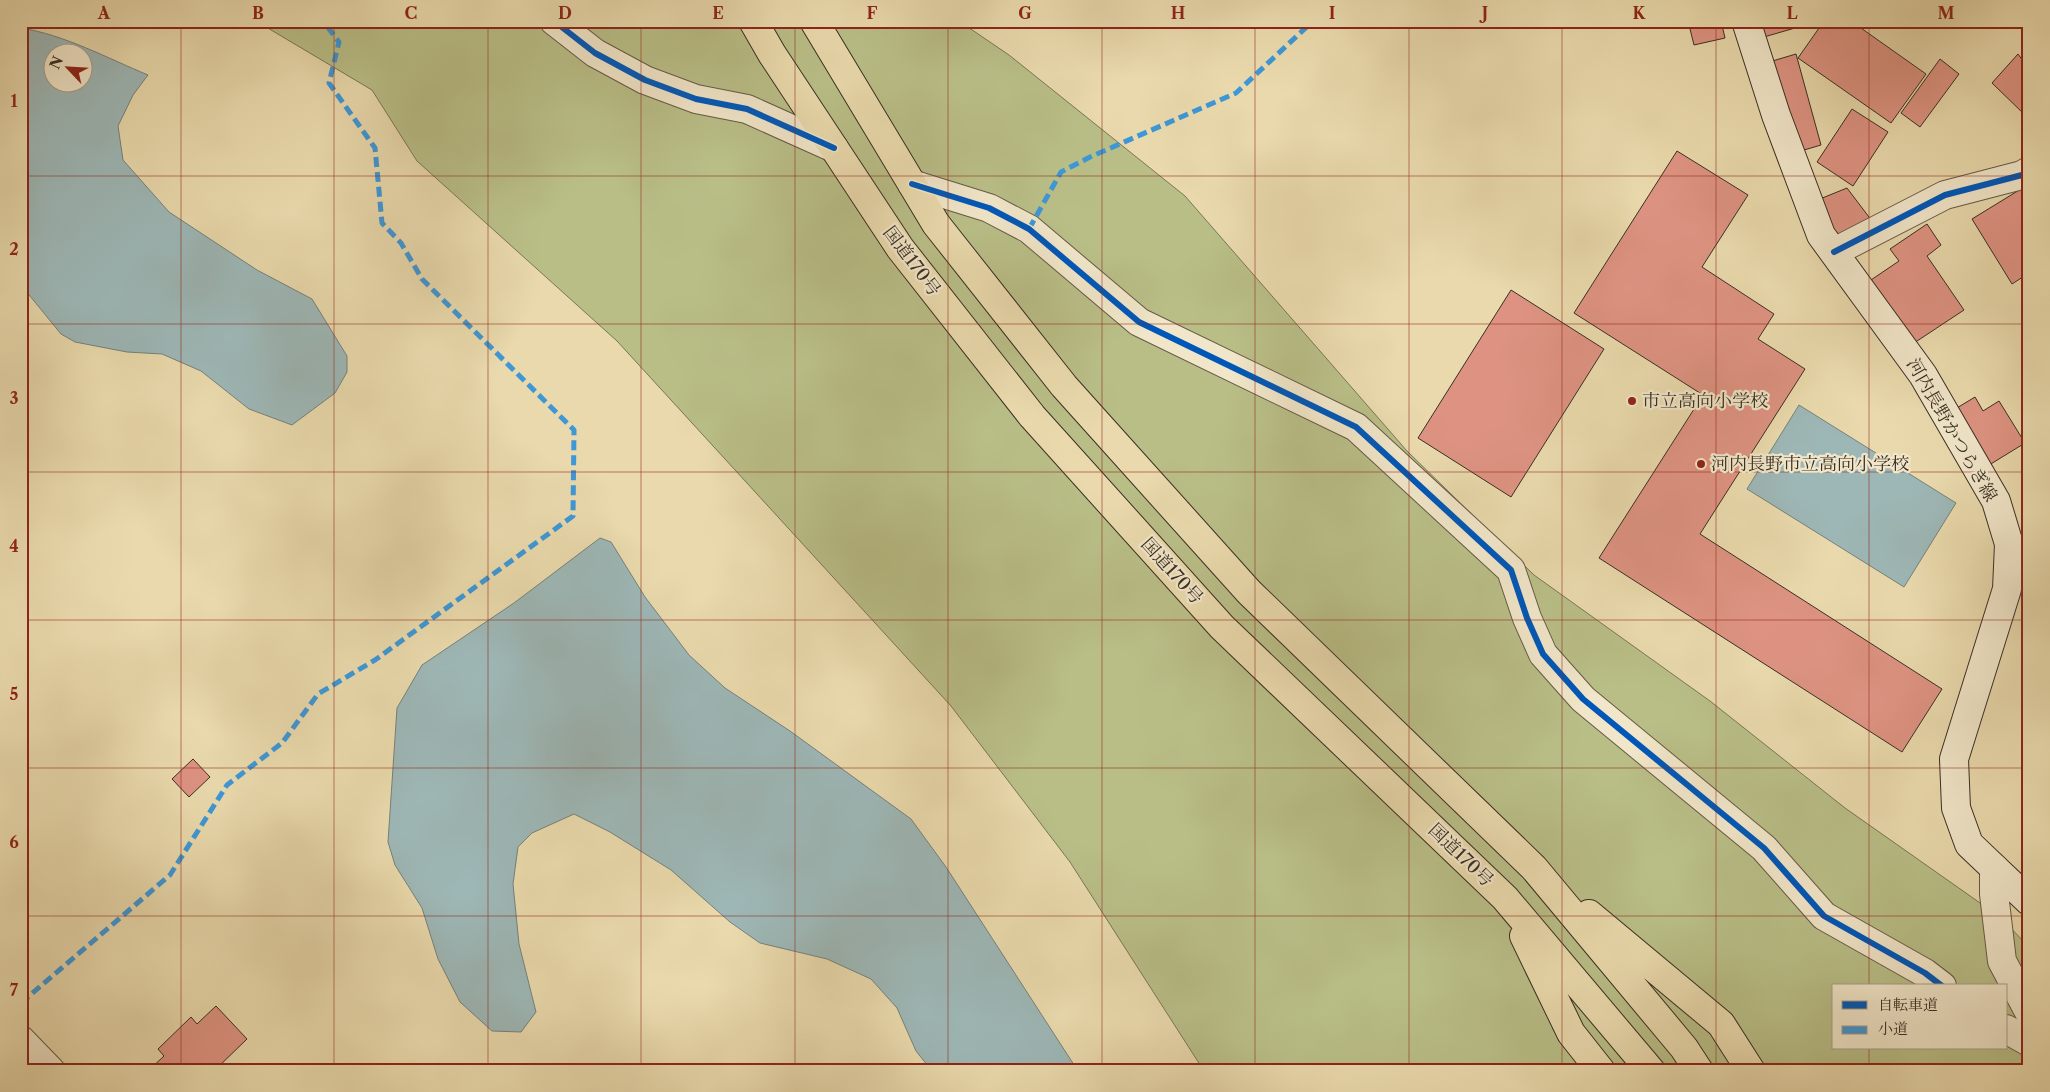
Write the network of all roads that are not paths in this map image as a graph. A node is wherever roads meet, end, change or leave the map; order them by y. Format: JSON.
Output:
{"nodes":[{"id":1,"x":554,"y":21,"type":"edge"},
{"id":2,"x":753,"y":21,"type":"edge"},
{"id":3,"x":814,"y":21,"type":"edge"},
{"id":4,"x":1746,"y":21,"type":"edge"},
{"id":5,"x":834,"y":148,"type":"junction"},
{"id":6,"x":2029,"y":171,"type":"edge"},
{"id":7,"x":912,"y":184,"type":"junction"},
{"id":8,"x":1834,"y":252,"type":"junction"},
{"id":9,"x":1534,"y":868,"type":"junction"},
{"id":10,"x":1994,"y":868,"type":"junction"},
{"id":11,"x":1505,"y":898,"type":"junction"},
{"id":12,"x":2029,"y":901,"type":"edge"},
{"id":13,"x":1939,"y":984,"type":"edge"},
{"id":14,"x":2029,"y":1012,"type":"edge"},
{"id":15,"x":2008,"y":1030,"type":"edge"},
{"id":16,"x":21,"y":1040,"type":"edge"},
{"id":17,"x":2029,"y":1042,"type":"edge"},
{"id":18,"x":51,"y":1071,"type":"edge"},
{"id":19,"x":1601,"y":1071,"type":"edge"},
{"id":20,"x":1651,"y":1071,"type":"edge"},
{"id":21,"x":1699,"y":1071,"type":"edge"},
{"id":22,"x":1751,"y":1071,"type":"edge"}],
"edges":[{"from":1,"to":5,"type":"street"},
{"from":2,"to":5,"type":"highway","name":"国道170号"},
{"from":3,"to":7,"type":"highway"},
{"from":4,"to":8,"type":"street","name":"河内長野かつらぎ線"},
{"from":5,"to":11,"type":"highway","name":"国道170号"},
{"from":6,"to":8,"type":"street"},
{"from":7,"to":9,"type":"highway"},
{"from":7,"to":13,"type":"street"},
{"from":8,"to":10,"type":"street","name":"河内長野かつらぎ線"},
{"from":9,"to":21,"type":"highway"},
{"from":9,"to":22,"type":"highway"},
{"from":10,"to":12,"type":"street","name":"河内長野かつらぎ線"},
{"from":10,"to":14,"type":"street"},
{"from":11,"to":19,"type":"highway"},
{"from":11,"to":20,"type":"highway","name":"国道170号"},
{"from":15,"to":17,"type":"street"},
{"from":16,"to":18,"type":"street"}]}
